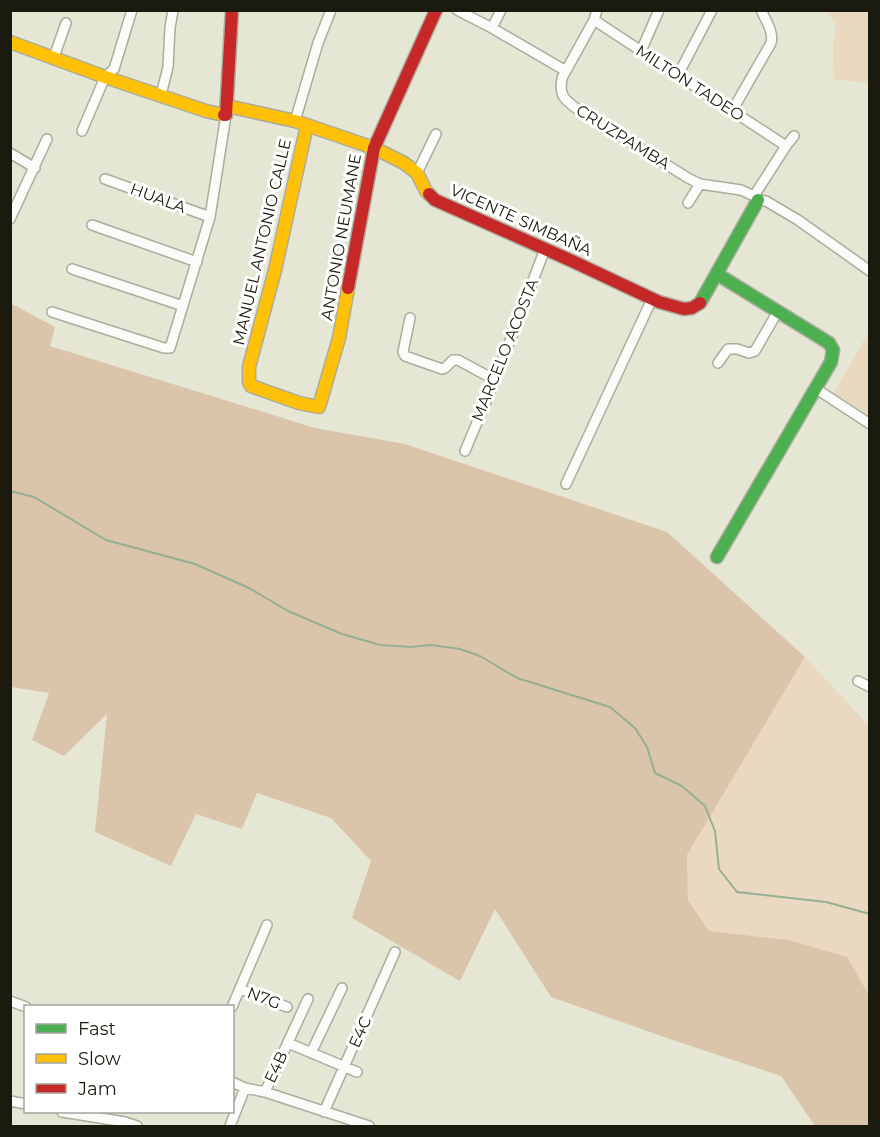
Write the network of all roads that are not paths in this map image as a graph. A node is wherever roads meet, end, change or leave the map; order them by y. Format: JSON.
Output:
{"nodes":[{"id":1,"x":132,"y":10,"type":"edge"},
{"id":2,"x":173,"y":10,"type":"edge"},
{"id":3,"x":232,"y":10,"type":"edge"},
{"id":4,"x":331,"y":10,"type":"edge"},
{"id":5,"x":436,"y":10,"type":"edge"},
{"id":6,"x":457,"y":10,"type":"edge"},
{"id":7,"x":501,"y":10,"type":"edge"},
{"id":8,"x":659,"y":10,"type":"edge"},
{"id":9,"x":712,"y":10,"type":"edge"},
{"id":10,"x":760,"y":10,"type":"edge"},
{"id":11,"x":596,"y":15,"type":"edge"},
{"id":12,"x":66,"y":24,"type":"dead end"},
{"id":13,"x":492,"y":28,"type":"junction"},
{"id":14,"x":10,"y":42,"type":"edge"},
{"id":15,"x":641,"y":51,"type":"junction"},
{"id":16,"x":54,"y":57,"type":"junction"},
{"id":17,"x":566,"y":71,"type":"junction"},
{"id":18,"x":678,"y":75,"type":"junction"},
{"id":19,"x":105,"y":77,"type":"junction"},
{"id":20,"x":160,"y":95,"type":"junction"},
{"id":21,"x":227,"y":111,"type":"junction"},
{"id":22,"x":732,"y":111,"type":"junction"},
{"id":23,"x":301,"y":123,"type":"junction"},
{"id":24,"x":82,"y":130,"type":"dead end"},
{"id":25,"x":436,"y":134,"type":"dead end"},
{"id":26,"x":794,"y":136,"type":"dead end"},
{"id":27,"x":47,"y":139,"type":"dead end"},
{"id":28,"x":786,"y":146,"type":"junction"},
{"id":29,"x":374,"y":148,"type":"junction"},
{"id":30,"x":10,"y":153,"type":"edge"},
{"id":31,"x":35,"y":168,"type":"junction"},
{"id":32,"x":417,"y":173,"type":"junction"},
{"id":33,"x":105,"y":179,"type":"dead end"},
{"id":34,"x":700,"y":184,"type":"junction"},
{"id":35,"x":756,"y":198,"type":"junction"},
{"id":36,"x":688,"y":203,"type":"dead end"},
{"id":37,"x":210,"y":217,"type":"junction"},
{"id":38,"x":10,"y":219,"type":"edge"},
{"id":39,"x":92,"y":225,"type":"dead end"},
{"id":40,"x":545,"y":249,"type":"junction"},
{"id":41,"x":197,"y":262,"type":"junction"},
{"id":42,"x":72,"y":269,"type":"dead end"},
{"id":43,"x":870,"y":271,"type":"edge"},
{"id":44,"x":717,"y":274,"type":"junction"},
{"id":45,"x":652,"y":299,"type":"junction"},
{"id":46,"x":183,"y":306,"type":"junction"},
{"id":47,"x":778,"y":311,"type":"junction"},
{"id":48,"x":52,"y":312,"type":"dead end"},
{"id":49,"x":410,"y":318,"type":"dead end"},
{"id":50,"x":718,"y":363,"type":"dead end"},
{"id":51,"x":495,"y":380,"type":"junction"},
{"id":52,"x":814,"y":388,"type":"junction"},
{"id":53,"x":319,"y":408,"type":"joint"},
{"id":54,"x":870,"y":424,"type":"edge"},
{"id":55,"x":465,"y":451,"type":"dead end"},
{"id":56,"x":566,"y":484,"type":"dead end"},
{"id":57,"x":717,"y":557,"type":"dead end"},
{"id":58,"x":858,"y":681,"type":"dead end"},
{"id":59,"x":870,"y":687,"type":"edge"},
{"id":60,"x":267,"y":925,"type":"dead end"},
{"id":61,"x":395,"y":952,"type":"dead end"},
{"id":62,"x":342,"y":988,"type":"dead end"},
{"id":63,"x":240,"y":989,"type":"junction"},
{"id":64,"x":308,"y":999,"type":"dead end"},
{"id":65,"x":233,"y":1005,"type":"edge"},
{"id":66,"x":287,"y":1007,"type":"dead end"},
{"id":67,"x":288,"y":1043,"type":"junction"},
{"id":68,"x":311,"y":1053,"type":"junction"},
{"id":69,"x":345,"y":1067,"type":"junction"},
{"id":70,"x":357,"y":1072,"type":"dead end"},
{"id":71,"x":234,"y":1083,"type":"edge"},
{"id":72,"x":245,"y":1088,"type":"junction"},
{"id":73,"x":265,"y":1092,"type":"junction"},
{"id":74,"x":324,"y":1112,"type":"junction"},
{"id":75,"x":69,"y":1113,"type":"edge"},
{"id":76,"x":137,"y":1126,"type":"edge"},
{"id":77,"x":230,"y":1126,"type":"edge"},
{"id":78,"x":369,"y":1126,"type":"edge"}],
"edges":[{"from":1,"to":19,"type":"street"},
{"from":2,"to":20,"type":"street"},
{"from":3,"to":21,"type":"street"},
{"from":4,"to":23,"type":"street"},
{"from":5,"to":29,"type":"street","name":"ANTONIO NEUMANE"},
{"from":6,"to":13,"type":"street"},
{"from":7,"to":13,"type":"street"},
{"from":8,"to":15,"type":"street"},
{"from":9,"to":18,"type":"street"},
{"from":10,"to":22,"type":"street"},
{"from":11,"to":15,"type":"street","name":"MILTON TADEO"},
{"from":11,"to":17,"type":"street"},
{"from":12,"to":16,"type":"street"},
{"from":13,"to":17,"type":"street"},
{"from":14,"to":16,"type":"street","name":"VICENTE SIMBAÑA"},
{"from":15,"to":18,"type":"street","name":"MILTON TADEO"},
{"from":16,"to":19,"type":"street","name":"VICENTE SIMBAÑA"},
{"from":17,"to":34,"type":"street","name":"CRUZPAMBA"},
{"from":18,"to":22,"type":"street","name":"MILTON TADEO"},
{"from":19,"to":20,"type":"street","name":"VICENTE SIMBAÑA"},
{"from":19,"to":24,"type":"street"},
{"from":20,"to":21,"type":"street","name":"VICENTE SIMBAÑA"},
{"from":21,"to":23,"type":"street","name":"VICENTE SIMBAÑA"},
{"from":21,"to":37,"type":"street"},
{"from":22,"to":28,"type":"street","name":"MILTON TADEO"},
{"from":23,"to":29,"type":"street","name":"VICENTE SIMBAÑA"},
{"from":23,"to":53,"type":"street","name":"MANUEL ANTONIO CALLE"},
{"from":25,"to":32,"type":"street"},
{"from":26,"to":28,"type":"street","name":"VICENTE SIMBAÑA"},
{"from":27,"to":31,"type":"street"},
{"from":28,"to":35,"type":"street","name":"VICENTE SIMBAÑA"},
{"from":29,"to":32,"type":"street","name":"VICENTE SIMBAÑA"},
{"from":29,"to":53,"type":"street","name":"ANTONIO NEUMANE"},
{"from":30,"to":31,"type":"street"},
{"from":31,"to":38,"type":"street"},
{"from":32,"to":40,"type":"street","name":"VICENTE SIMBAÑA"},
{"from":33,"to":37,"type":"street","name":"HUALA"},
{"from":34,"to":35,"type":"street","name":"CRUZPAMBA"},
{"from":34,"to":36,"type":"street"},
{"from":35,"to":43,"type":"street","name":"CRUZPAMBA"},
{"from":35,"to":44,"type":"street","name":"VICENTE SIMBAÑA"},
{"from":37,"to":41,"type":"street"},
{"from":39,"to":41,"type":"street"},
{"from":40,"to":45,"type":"street","name":"VICENTE SIMBAÑA"},
{"from":40,"to":51,"type":"street","name":"MARCELO ACOSTA"},
{"from":41,"to":46,"type":"street"},
{"from":42,"to":46,"type":"street"},
{"from":44,"to":45,"type":"street","name":"VICENTE SIMBAÑA"},
{"from":44,"to":47,"type":"street"},
{"from":45,"to":56,"type":"street"},
{"from":46,"to":48,"type":"street"},
{"from":47,"to":50,"type":"street"},
{"from":47,"to":52,"type":"street"},
{"from":49,"to":51,"type":"street"},
{"from":51,"to":55,"type":"street","name":"MARCELO ACOSTA"},
{"from":52,"to":54,"type":"street"},
{"from":52,"to":57,"type":"street"},
{"from":58,"to":59,"type":"street"},
{"from":60,"to":63,"type":"street"},
{"from":61,"to":69,"type":"street","name":"E4C"},
{"from":62,"to":68,"type":"street"},
{"from":63,"to":65,"type":"street"},
{"from":63,"to":66,"type":"street","name":"N7G"},
{"from":64,"to":67,"type":"street","name":"E4B"},
{"from":67,"to":68,"type":"street"},
{"from":67,"to":73,"type":"street","name":"E4B"},
{"from":68,"to":69,"type":"street"},
{"from":69,"to":70,"type":"street"},
{"from":69,"to":74,"type":"street","name":"E4C"},
{"from":71,"to":72,"type":"street"},
{"from":72,"to":73,"type":"street"},
{"from":72,"to":77,"type":"street"},
{"from":73,"to":74,"type":"street"},
{"from":74,"to":78,"type":"street"},
{"from":75,"to":76,"type":"street"}]}
